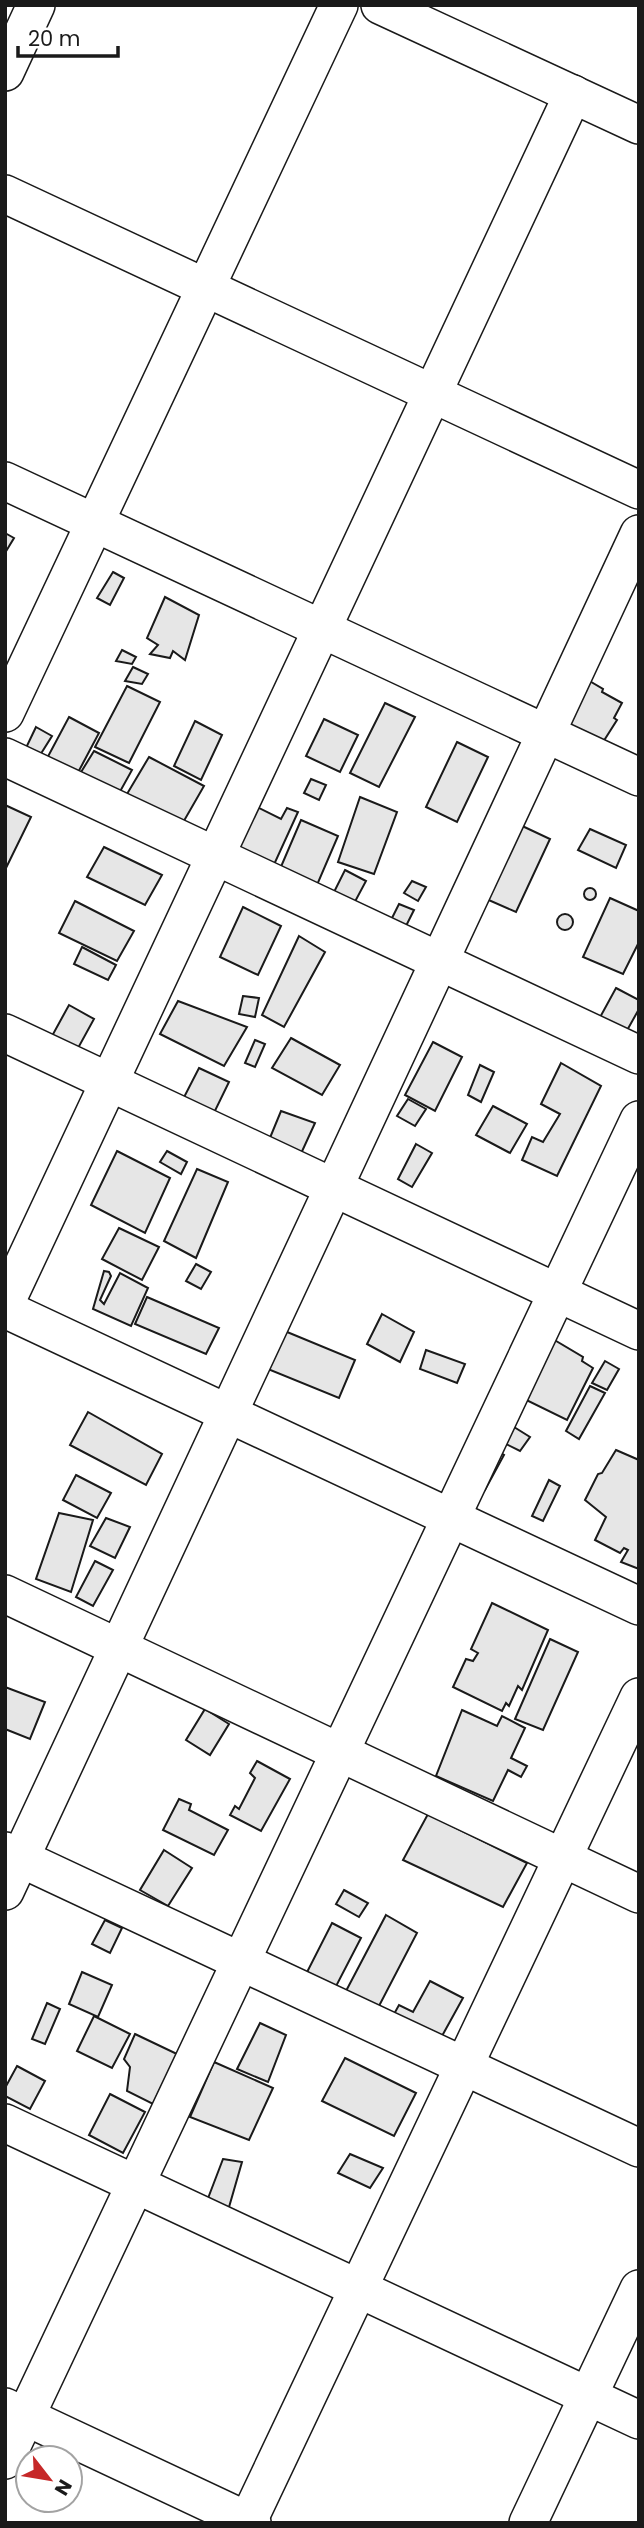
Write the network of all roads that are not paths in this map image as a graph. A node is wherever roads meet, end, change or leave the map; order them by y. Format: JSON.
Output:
{"nodes":[{"id":1,"x":36,"y":5,"type":"edge"},
{"id":2,"x":339,"y":5,"type":"edge"},
{"id":3,"x":380,"y":5,"type":"edge"},
{"id":4,"x":5,"y":72,"type":"edge"},
{"id":5,"x":573,"y":94,"type":"junction"},
{"id":6,"x":639,"y":125,"type":"edge"},
{"id":7,"x":5,"y":194,"type":"edge"},
{"id":8,"x":204,"y":287,"type":"junction"},
{"id":9,"x":432,"y":394,"type":"junction"},
{"id":10,"x":5,"y":481,"type":"edge"},
{"id":11,"x":639,"y":490,"type":"edge"},
{"id":12,"x":94,"y":523,"type":"junction"},
{"id":13,"x":639,"y":534,"type":"edge"},
{"id":14,"x":322,"y":629,"type":"junction"},
{"id":15,"x":5,"y":713,"type":"edge"},
{"id":16,"x":546,"y":733,"type":"junction"},
{"id":17,"x":5,"y":757,"type":"edge"},
{"id":18,"x":639,"y":777,"type":"edge"},
{"id":19,"x":215,"y":856,"type":"junction"},
{"id":20,"x":440,"y":961,"type":"junction"},
{"id":21,"x":5,"y":1033,"type":"edge"},
{"id":22,"x":639,"y":1055,"type":"edge"},
{"id":23,"x":109,"y":1082,"type":"junction"},
{"id":24,"x":639,"y":1120,"type":"edge"},
{"id":25,"x":334,"y":1187,"type":"junction"},
{"id":26,"x":557,"y":1293,"type":"junction"},
{"id":27,"x":5,"y":1306,"type":"edge"},
{"id":28,"x":639,"y":1331,"type":"edge"},
{"id":29,"x":228,"y":1413,"type":"junction"},
{"id":30,"x":451,"y":1518,"type":"junction"},
{"id":31,"x":5,"y":1594,"type":"edge"},
{"id":32,"x":639,"y":1606,"type":"edge"},
{"id":33,"x":119,"y":1648,"type":"junction"},
{"id":34,"x":639,"y":1697,"type":"edge"},
{"id":35,"x":340,"y":1753,"type":"junction"},
{"id":36,"x":13,"y":1854,"type":"edge"},
{"id":37,"x":563,"y":1858,"type":"junction"},
{"id":38,"x":5,"y":1891,"type":"edge"},
{"id":39,"x":639,"y":1894,"type":"edge"},
{"id":40,"x":241,"y":1962,"type":"junction"},
{"id":41,"x":464,"y":2066,"type":"junction"},
{"id":42,"x":5,"y":2123,"type":"edge"},
{"id":43,"x":639,"y":2148,"type":"edge"},
{"id":44,"x":135,"y":2184,"type":"junction"},
{"id":45,"x":358,"y":2288,"type":"junction"},
{"id":46,"x":639,"y":2289,"type":"edge"},
{"id":47,"x":588,"y":2396,"type":"junction"},
{"id":48,"x":16,"y":2412,"type":"edge"},
{"id":49,"x":639,"y":2420,"type":"edge"},
{"id":50,"x":5,"y":2460,"type":"edge"},
{"id":51,"x":249,"y":2522,"type":"edge"},
{"id":52,"x":528,"y":2523,"type":"edge"}],
"edges":[{"from":1,"to":4,"type":"street"},
{"from":2,"to":8,"type":"street"},
{"from":3,"to":5,"type":"street"},
{"from":5,"to":6,"type":"street"},
{"from":5,"to":9,"type":"street"},
{"from":7,"to":8,"type":"street"},
{"from":8,"to":9,"type":"street"},
{"from":8,"to":12,"type":"street"},
{"from":9,"to":11,"type":"street"},
{"from":9,"to":14,"type":"street"},
{"from":10,"to":12,"type":"street"},
{"from":12,"to":14,"type":"street"},
{"from":12,"to":15,"type":"street"},
{"from":13,"to":16,"type":"street"},
{"from":14,"to":16,"type":"street"},
{"from":14,"to":19,"type":"street"},
{"from":16,"to":18,"type":"street"},
{"from":16,"to":20,"type":"street"},
{"from":17,"to":19,"type":"street"},
{"from":19,"to":20,"type":"street"},
{"from":19,"to":23,"type":"street"},
{"from":20,"to":22,"type":"street"},
{"from":20,"to":25,"type":"street"},
{"from":21,"to":23,"type":"street"},
{"from":23,"to":25,"type":"street"},
{"from":23,"to":27,"type":"street"},
{"from":24,"to":26,"type":"street"},
{"from":25,"to":26,"type":"street"},
{"from":25,"to":29,"type":"street"},
{"from":26,"to":28,"type":"street"},
{"from":26,"to":30,"type":"street"},
{"from":27,"to":29,"type":"street"},
{"from":29,"to":30,"type":"street"},
{"from":29,"to":33,"type":"street"},
{"from":30,"to":32,"type":"street"},
{"from":30,"to":35,"type":"street"},
{"from":31,"to":33,"type":"street"},
{"from":33,"to":35,"type":"street"},
{"from":33,"to":36,"type":"street"},
{"from":34,"to":37,"type":"street"},
{"from":35,"to":37,"type":"street"},
{"from":35,"to":40,"type":"street"},
{"from":36,"to":38,"type":"street"},
{"from":36,"to":40,"type":"street"},
{"from":37,"to":39,"type":"street"},
{"from":37,"to":41,"type":"street"},
{"from":40,"to":41,"type":"street"},
{"from":40,"to":44,"type":"street"},
{"from":41,"to":43,"type":"street"},
{"from":41,"to":45,"type":"street"},
{"from":42,"to":44,"type":"street"},
{"from":44,"to":45,"type":"street"},
{"from":44,"to":48,"type":"street"},
{"from":45,"to":47,"type":"street"},
{"from":45,"to":51,"type":"street"},
{"from":46,"to":47,"type":"street"},
{"from":47,"to":49,"type":"street"},
{"from":47,"to":52,"type":"street"},
{"from":48,"to":50,"type":"street"},
{"from":48,"to":51,"type":"street"}]}
